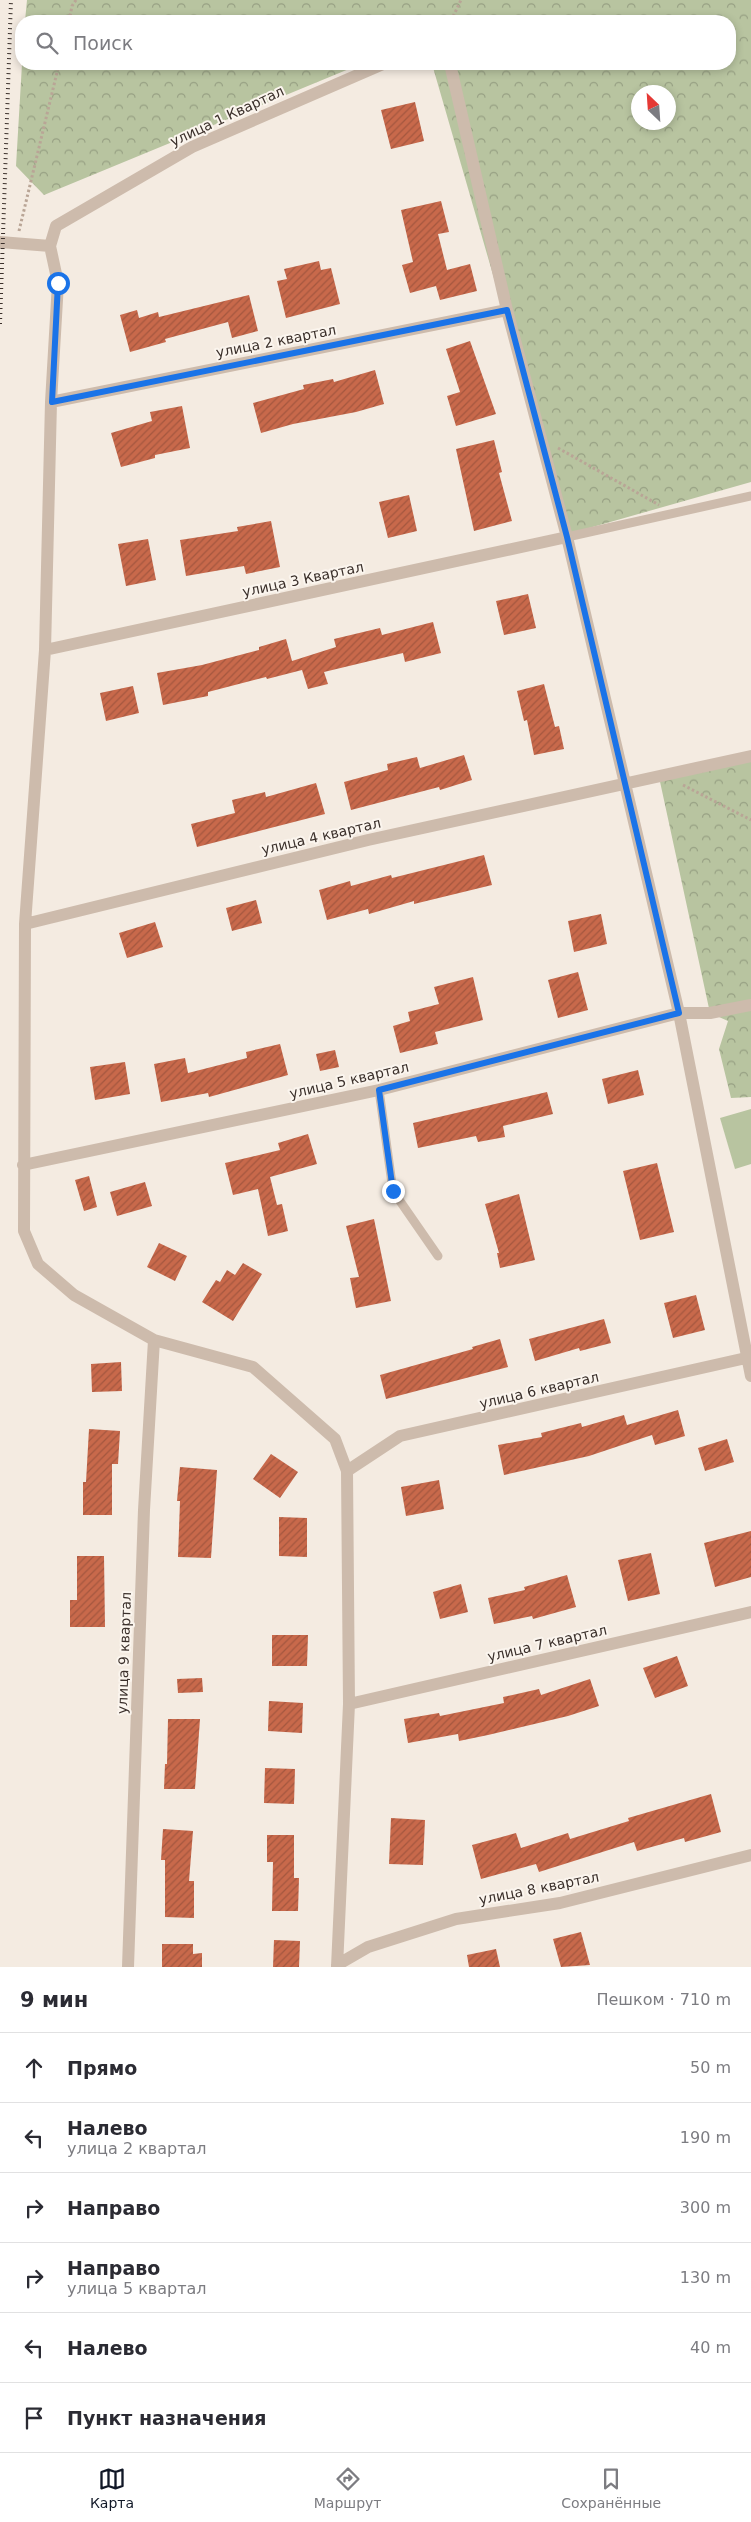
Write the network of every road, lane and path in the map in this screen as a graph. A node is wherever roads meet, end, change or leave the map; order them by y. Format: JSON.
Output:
{"nodes":[{"id":1,"x":76,"y":0,"type":"edge"},
{"id":2,"x":461,"y":0,"type":"edge"},
{"id":3,"x":70,"y":15,"type":"edge"},
{"id":4,"x":454,"y":15,"type":"edge"},
{"id":5,"x":58,"y":70,"type":"edge"},
{"id":6,"x":368,"y":70,"type":"edge"},
{"id":7,"x":451,"y":70,"type":"edge"},
{"id":8,"x":0,"y":242,"type":"edge"},
{"id":9,"x":16,"y":243,"type":"junction"},
{"id":10,"x":50,"y":246,"type":"junction"},
{"id":11,"x":507,"y":310,"type":"junction"},
{"id":12,"x":52,"y":402,"type":"junction"},
{"id":13,"x":540,"y":438,"type":"junction"},
{"id":14,"x":751,"y":496,"type":"edge"},
{"id":15,"x":673,"y":513,"type":"junction"},
{"id":16,"x":567,"y":537,"type":"junction"},
{"id":17,"x":45,"y":650,"type":"junction"},
{"id":18,"x":751,"y":756,"type":"edge"},
{"id":19,"x":665,"y":776,"type":"junction"},
{"id":20,"x":626,"y":785,"type":"junction"},
{"id":21,"x":751,"y":820,"type":"edge"},
{"id":22,"x":25,"y":924,"type":"junction"},
{"id":23,"x":751,"y":1005,"type":"edge"},
{"id":24,"x":679,"y":1013,"type":"junction"},
{"id":25,"x":379,"y":1090,"type":"junction"},
{"id":26,"x":23,"y":1164,"type":"junction"},
{"id":27,"x":438,"y":1256,"type":"dead end"},
{"id":28,"x":154,"y":1340,"type":"junction"},
{"id":29,"x":746,"y":1358,"type":"junction"},
{"id":30,"x":751,"y":1376,"type":"edge"},
{"id":31,"x":347,"y":1472,"type":"junction"},
{"id":32,"x":751,"y":1612,"type":"edge"},
{"id":33,"x":349,"y":1704,"type":"junction"},
{"id":34,"x":751,"y":1855,"type":"edge"},
{"id":35,"x":337,"y":1966,"type":"edge"},
{"id":36,"x":128,"y":1967,"type":"edge"}],
"edges":[{"from":1,"to":3,"type":"path"},
{"from":2,"to":4,"type":"path"},
{"from":5,"to":9,"type":"path"},
{"from":6,"to":10,"type":"street","name":"улица 1 Квартал"},
{"from":7,"to":11,"type":"street"},
{"from":8,"to":9,"type":"street"},
{"from":9,"to":10,"type":"street"},
{"from":10,"to":12,"type":"street"},
{"from":11,"to":12,"type":"street","name":"улица 2 квартал"},
{"from":11,"to":13,"type":"street"},
{"from":12,"to":17,"type":"street"},
{"from":13,"to":15,"type":"path"},
{"from":13,"to":16,"type":"street"},
{"from":14,"to":15,"type":"lane"},
{"from":15,"to":16,"type":"lane"},
{"from":16,"to":17,"type":"street","name":"улица 3 Квартал"},
{"from":16,"to":20,"type":"street"},
{"from":17,"to":22,"type":"street"},
{"from":18,"to":19,"type":"street","name":"улица 4 квартал"},
{"from":19,"to":20,"type":"street","name":"улица 4 квартал"},
{"from":19,"to":21,"type":"path"},
{"from":20,"to":22,"type":"street","name":"улица 4 квартал"},
{"from":20,"to":24,"type":"street"},
{"from":22,"to":26,"type":"street"},
{"from":23,"to":24,"type":"street","name":"улица 5 квартал"},
{"from":24,"to":25,"type":"street","name":"улица 5 квартал"},
{"from":24,"to":29,"type":"street"},
{"from":25,"to":26,"type":"street","name":"улица 5 квартал"},
{"from":25,"to":27,"type":"lane"},
{"from":26,"to":28,"type":"street"},
{"from":28,"to":31,"type":"street"},
{"from":28,"to":36,"type":"street","name":"улица 9 квартал"},
{"from":29,"to":30,"type":"street"},
{"from":29,"to":31,"type":"street","name":"улица 6 квартал"},
{"from":31,"to":33,"type":"street"},
{"from":32,"to":33,"type":"street","name":"улица 7 квартал"},
{"from":33,"to":35,"type":"street"},
{"from":34,"to":35,"type":"street","name":"улица 8 квартал"}]}
